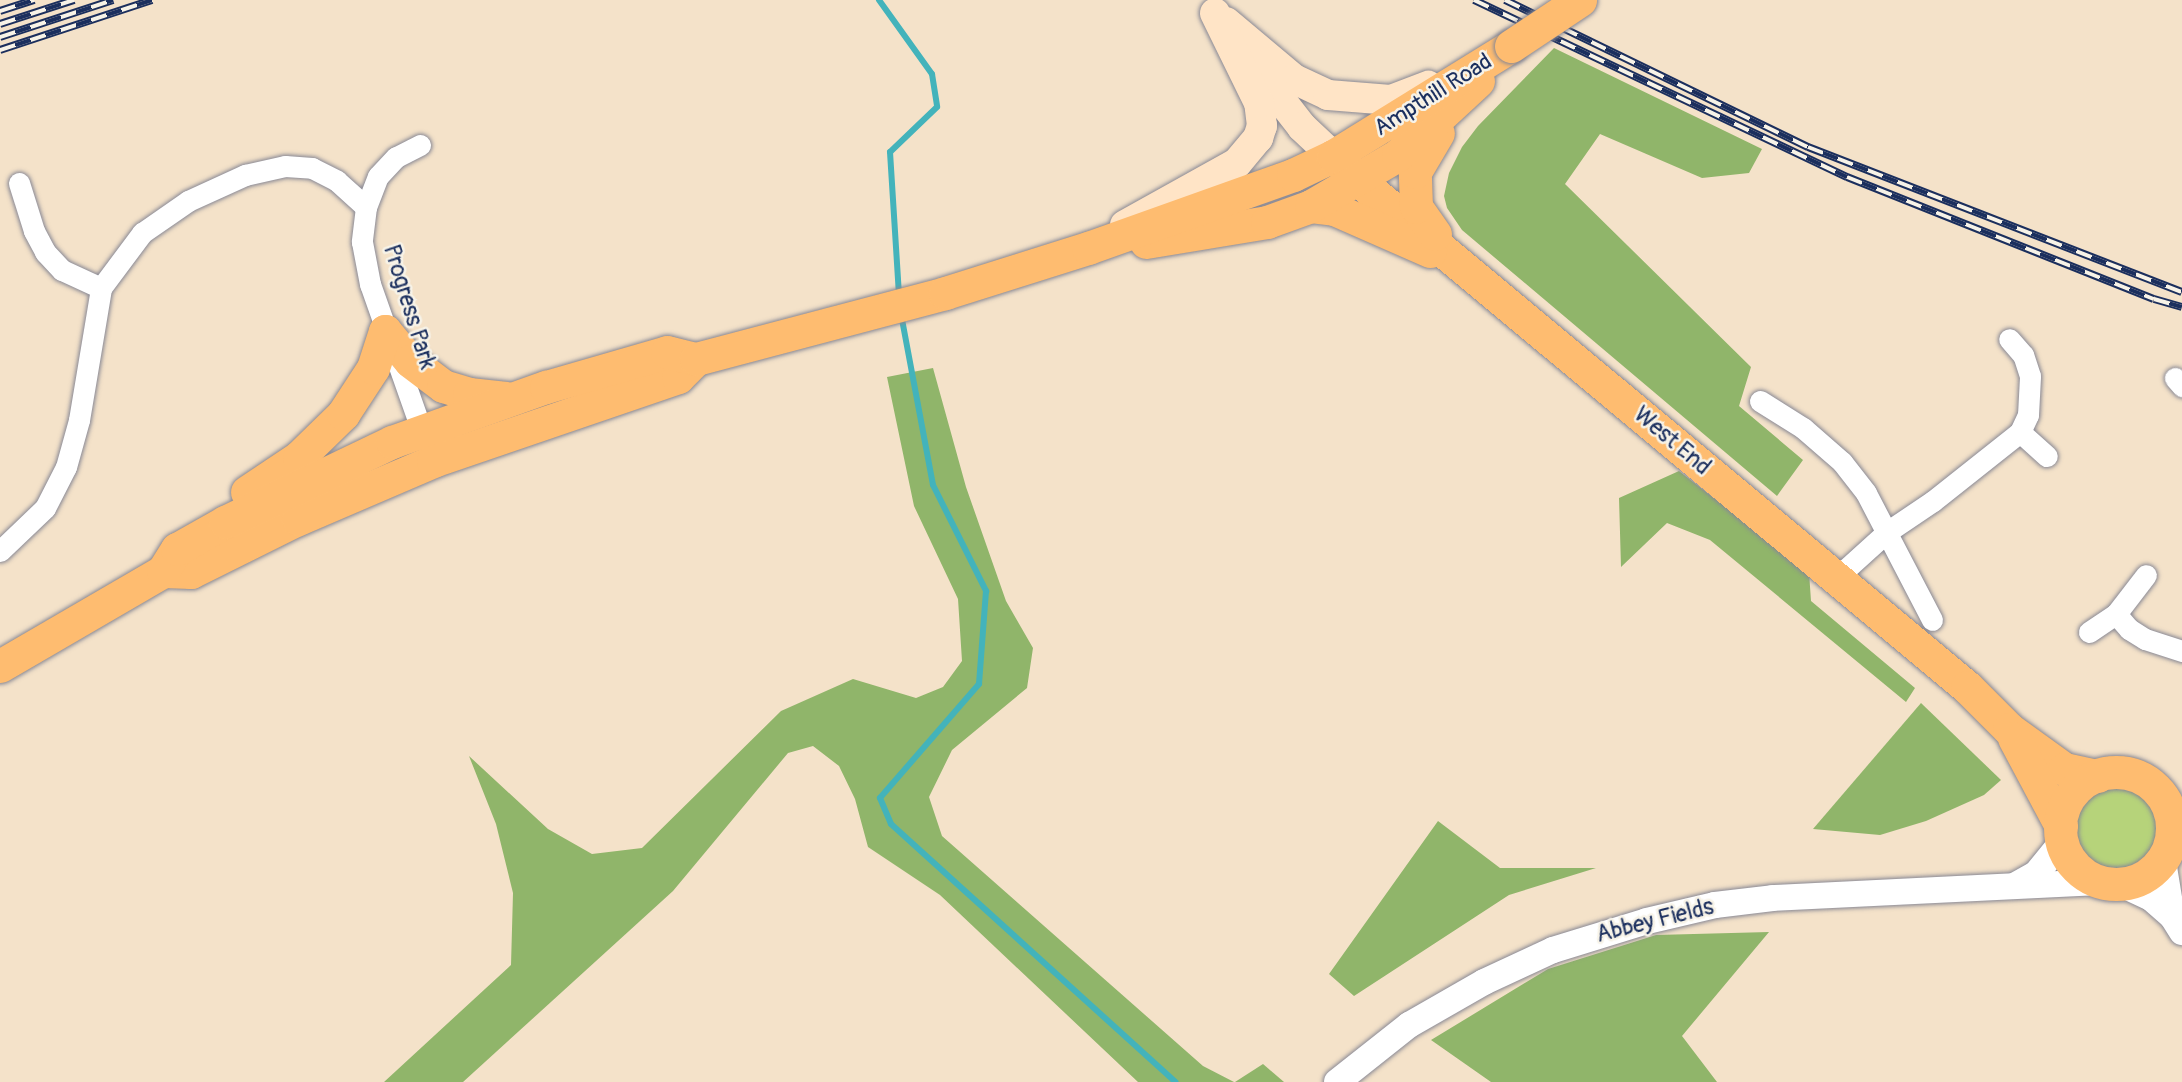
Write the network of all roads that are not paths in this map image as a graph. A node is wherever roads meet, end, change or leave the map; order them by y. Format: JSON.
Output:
{"nodes":[{"id":1,"x":1580,"y":0,"type":"edge"},
{"id":2,"x":1209,"y":6,"type":"edge"},
{"id":3,"x":1511,"y":46,"type":"junction"},
{"id":4,"x":1465,"y":95,"type":"junction"},
{"id":5,"x":420,"y":145,"type":"dead end"},
{"id":6,"x":1333,"y":156,"type":"junction"},
{"id":7,"x":1358,"y":180,"type":"junction"},
{"id":8,"x":19,"y":183,"type":"dead end"},
{"id":9,"x":1311,"y":206,"type":"junction"},
{"id":10,"x":366,"y":207,"type":"junction"},
{"id":11,"x":1088,"y":248,"type":"junction"},
{"id":12,"x":1456,"y":261,"type":"junction"},
{"id":13,"x":101,"y":288,"type":"junction"},
{"id":14,"x":386,"y":331,"type":"junction"},
{"id":15,"x":2009,"y":339,"type":"dead end"},
{"id":16,"x":696,"y":359,"type":"junction"},
{"id":17,"x":510,"y":399,"type":"junction"},
{"id":18,"x":1760,"y":401,"type":"dead end"},
{"id":19,"x":421,"y":431,"type":"junction"},
{"id":20,"x":2020,"y":432,"type":"junction"},
{"id":21,"x":2047,"y":456,"type":"dead end"},
{"id":22,"x":433,"y":461,"type":"junction"},
{"id":23,"x":225,"y":522,"type":"junction"},
{"id":24,"x":1887,"y":532,"type":"junction"},
{"id":25,"x":0,"y":551,"type":"edge"},
{"id":26,"x":163,"y":571,"type":"junction"},
{"id":27,"x":2146,"y":575,"type":"dead end"},
{"id":28,"x":1835,"y":579,"type":"junction"},
{"id":29,"x":2116,"y":614,"type":"junction"},
{"id":30,"x":1932,"y":620,"type":"dead end"},
{"id":31,"x":2089,"y":632,"type":"dead end"},
{"id":32,"x":2182,"y":651,"type":"edge"},
{"id":33,"x":0,"y":666,"type":"edge"},
{"id":34,"x":2009,"y":729,"type":"junction"},
{"id":35,"x":2097,"y":776,"type":"junction"},
{"id":36,"x":2148,"y":781,"type":"junction"},
{"id":37,"x":2182,"y":786,"type":"edge"},
{"id":38,"x":2062,"y":834,"type":"junction"},
{"id":39,"x":2172,"y":837,"type":"edge"},
{"id":40,"x":2109,"y":883,"type":"junction"},
{"id":41,"x":2014,"y":886,"type":"junction"},
{"id":42,"x":2177,"y":924,"type":"edge"},
{"id":43,"x":1337,"y":1082,"type":"edge"}],
"edges":[{"from":1,"to":3,"type":"main road","bridge":true},
{"from":2,"to":3,"type":"main road","name":"Ampthill Road"},
{"from":2,"to":6,"type":"main road"},
{"from":2,"to":11,"type":"main road"},
{"from":3,"to":4,"type":"main road"},
{"from":3,"to":6,"type":"main road","name":"Ampthill Road"},
{"from":4,"to":7,"type":"main road"},
{"from":4,"to":12,"type":"main road"},
{"from":5,"to":10,"type":"street","name":"Progress Park"},
{"from":6,"to":7,"type":"main road","name":"West End"},
{"from":6,"to":11,"type":"main road","name":"Ampthill Road"},
{"from":7,"to":9,"type":"main road"},
{"from":7,"to":12,"type":"main road","name":"West End"},
{"from":8,"to":13,"type":"street"},
{"from":9,"to":11,"type":"main road"},
{"from":9,"to":12,"type":"main road"},
{"from":10,"to":13,"type":"street"},
{"from":10,"to":14,"type":"street","name":"Progress Park"},
{"from":11,"to":16,"type":"main road"},
{"from":12,"to":28,"type":"main road","name":"West End"},
{"from":13,"to":25,"type":"street"},
{"from":14,"to":17,"type":"main road"},
{"from":14,"to":19,"type":"street","name":"Progress Park"},
{"from":14,"to":23,"type":"main road"},
{"from":15,"to":20,"type":"street"},
{"from":16,"to":17,"type":"main road"},
{"from":16,"to":22,"type":"main road"},
{"from":17,"to":19,"type":"main road"},
{"from":18,"to":24,"type":"street"},
{"from":19,"to":22,"type":"street","name":"Progress Park"},
{"from":19,"to":23,"type":"main road"},
{"from":20,"to":21,"type":"street"},
{"from":20,"to":24,"type":"street"},
{"from":22,"to":26,"type":"main road"},
{"from":23,"to":26,"type":"main road"},
{"from":24,"to":28,"type":"street"},
{"from":24,"to":30,"type":"street"},
{"from":26,"to":33,"type":"main road"},
{"from":27,"to":29,"type":"street"},
{"from":28,"to":34,"type":"main road","name":"West End"},
{"from":29,"to":31,"type":"street"},
{"from":29,"to":32,"type":"street"},
{"from":34,"to":35,"type":"main road","name":"West End"},
{"from":34,"to":38,"type":"main road","name":"West End"},
{"from":35,"to":36,"type":"main road"},
{"from":35,"to":38,"type":"main road"},
{"from":36,"to":37,"type":"main road"},
{"from":36,"to":39,"type":"main road"},
{"from":38,"to":40,"type":"main road"},
{"from":38,"to":41,"type":"street"},
{"from":39,"to":40,"type":"main road"},
{"from":39,"to":42,"type":"street"},
{"from":40,"to":41,"type":"street","name":"Abbey Fields"},
{"from":40,"to":42,"type":"street"},
{"from":41,"to":43,"type":"street","name":"Abbey Fields"}]}
